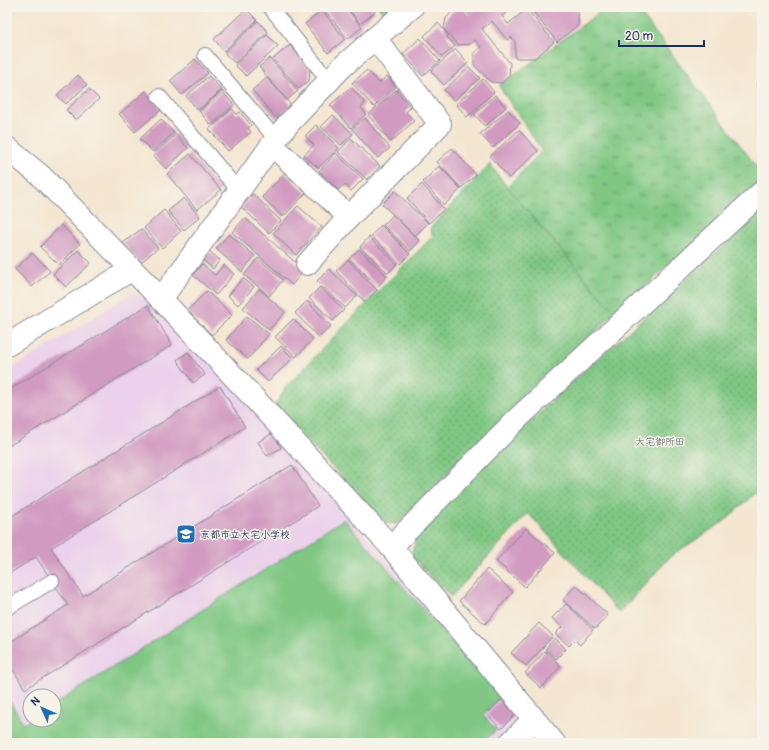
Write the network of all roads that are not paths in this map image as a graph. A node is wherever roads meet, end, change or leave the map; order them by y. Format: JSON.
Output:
{"nodes":[{"id":1,"x":270,"y":7,"type":"edge"},
{"id":2,"x":412,"y":7,"type":"edge"},
{"id":3,"x":375,"y":38,"type":"junction"},
{"id":4,"x":205,"y":55,"type":"dead end"},
{"id":5,"x":329,"y":81,"type":"junction"},
{"id":6,"x":159,"y":96,"type":"dead end"},
{"id":7,"x":274,"y":142,"type":"junction"},
{"id":8,"x":7,"y":148,"type":"edge"},
{"id":9,"x":239,"y":192,"type":"junction"},
{"id":10,"x":762,"y":192,"type":"edge"},
{"id":11,"x":350,"y":217,"type":"junction"},
{"id":12,"x":307,"y":264,"type":"dead end"},
{"id":13,"x":131,"y":270,"type":"junction"},
{"id":14,"x":161,"y":299,"type":"junction"},
{"id":15,"x":7,"y":345,"type":"edge"},
{"id":16,"x":391,"y":547,"type":"junction"},
{"id":17,"x":52,"y":581,"type":"dead end"},
{"id":18,"x":7,"y":608,"type":"edge"},
{"id":19,"x":534,"y":719,"type":"junction"},
{"id":20,"x":510,"y":743,"type":"edge"},
{"id":21,"x":554,"y":743,"type":"edge"}],
"edges":[{"from":1,"to":5,"type":"lane"},
{"from":2,"to":3,"type":"street"},
{"from":3,"to":5,"type":"street"},
{"from":3,"to":11,"type":"street"},
{"from":4,"to":7,"type":"lane"},
{"from":5,"to":7,"type":"street"},
{"from":6,"to":9,"type":"lane"},
{"from":7,"to":9,"type":"street"},
{"from":7,"to":11,"type":"street"},
{"from":8,"to":13,"type":"street"},
{"from":9,"to":14,"type":"street"},
{"from":10,"to":16,"type":"street"},
{"from":11,"to":12,"type":"street"},
{"from":13,"to":14,"type":"street"},
{"from":13,"to":15,"type":"street"},
{"from":14,"to":16,"type":"street"},
{"from":16,"to":19,"type":"street"},
{"from":17,"to":18,"type":"lane"},
{"from":19,"to":20,"type":"street"},
{"from":19,"to":21,"type":"street"}]}
